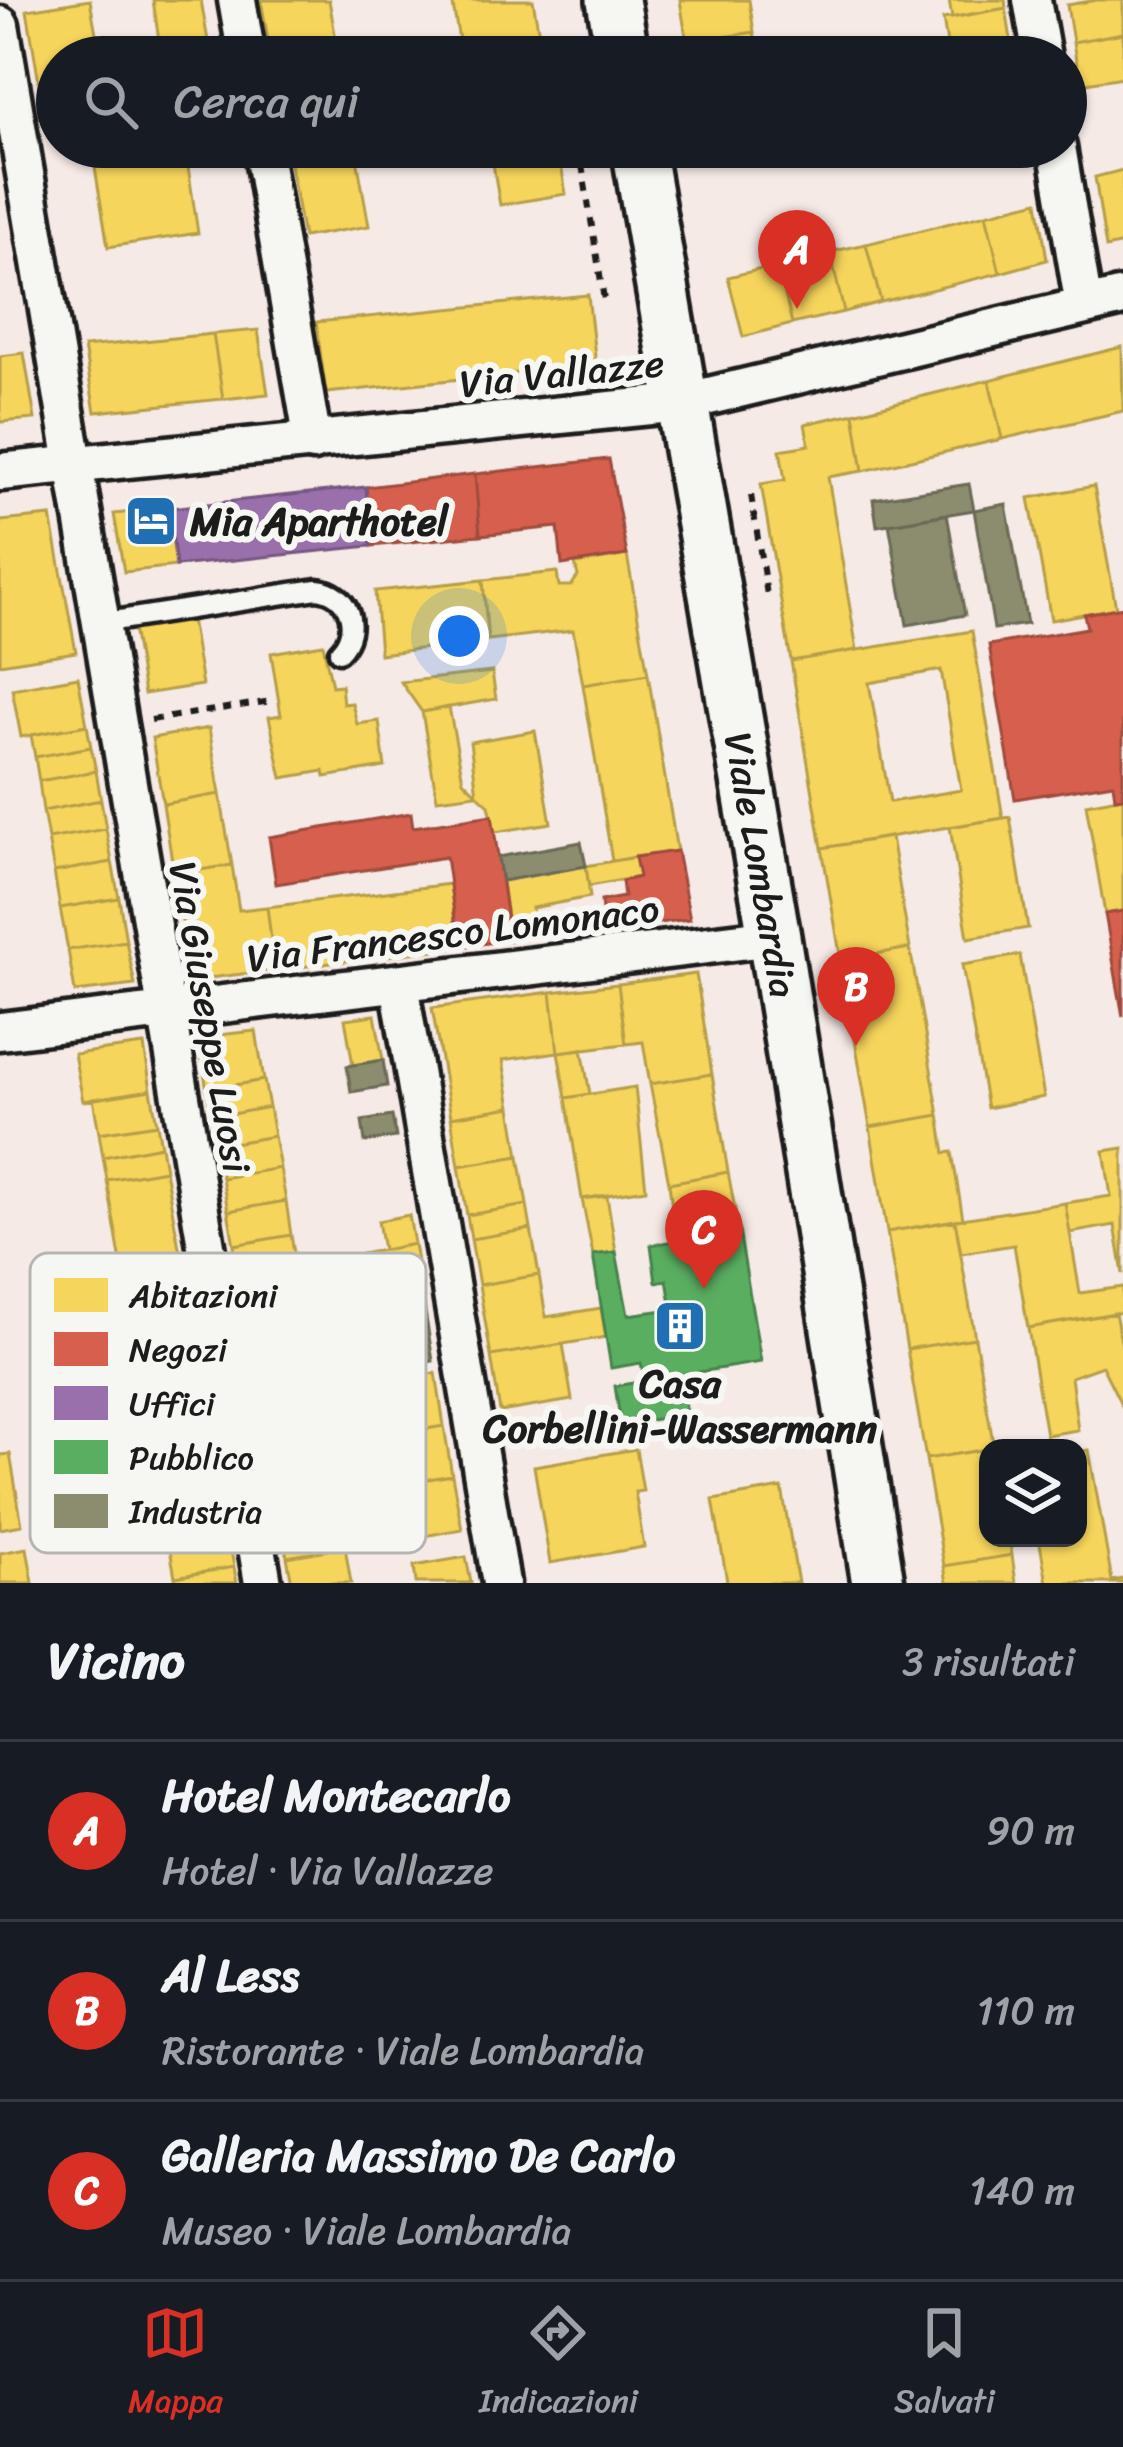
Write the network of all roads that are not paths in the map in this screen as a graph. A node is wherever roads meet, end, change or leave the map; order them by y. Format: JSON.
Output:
{"nodes":[{"id":1,"x":237,"y":0,"type":"edge"},
{"id":2,"x":613,"y":0,"type":"edge"},
{"id":3,"x":1032,"y":0,"type":"edge"},
{"id":4,"x":0,"y":25,"type":"edge"},
{"id":5,"x":243,"y":36,"type":"edge"},
{"id":6,"x":619,"y":36,"type":"edge"},
{"id":7,"x":1038,"y":36,"type":"edge"},
{"id":8,"x":266,"y":168,"type":"edge"},
{"id":9,"x":641,"y":168,"type":"edge"},
{"id":10,"x":1061,"y":168,"type":"edge"},
{"id":11,"x":1123,"y":297,"type":"edge"},
{"id":12,"x":1084,"y":306,"type":"junction"},
{"id":13,"x":680,"y":403,"type":"junction"},
{"id":14,"x":313,"y":442,"type":"junction"},
{"id":15,"x":74,"y":465,"type":"junction"},
{"id":16,"x":0,"y":472,"type":"edge"},
{"id":17,"x":100,"y":623,"type":"junction"},
{"id":18,"x":339,"y":652,"type":"dead end"},
{"id":19,"x":774,"y":937,"type":"junction"},
{"id":20,"x":399,"y":982,"type":"junction"},
{"id":21,"x":166,"y":1010,"type":"junction"},
{"id":22,"x":0,"y":1030,"type":"edge"},
{"id":23,"x":207,"y":1253,"type":"edge"},
{"id":24,"x":257,"y":1553,"type":"edge"},
{"id":25,"x":262,"y":1583,"type":"edge"},
{"id":26,"x":501,"y":1583,"type":"edge"},
{"id":27,"x":878,"y":1583,"type":"edge"}],
"edges":[{"from":1,"to":5,"type":"street"},
{"from":2,"to":6,"type":"street"},
{"from":3,"to":7,"type":"street"},
{"from":4,"to":15,"type":"street","name":"Via Giuseppe Luosi"},
{"from":8,"to":14,"type":"street"},
{"from":9,"to":13,"type":"street","name":"Viale Lombardia"},
{"from":10,"to":12,"type":"street"},
{"from":11,"to":12,"type":"street","name":"Via Vallazze"},
{"from":12,"to":13,"type":"street","name":"Via Vallazze"},
{"from":13,"to":14,"type":"street","name":"Via Vallazze"},
{"from":13,"to":19,"type":"street","name":"Viale Lombardia"},
{"from":14,"to":15,"type":"street","name":"Via Vallazze"},
{"from":15,"to":16,"type":"street","name":"Via Vallazze"},
{"from":15,"to":17,"type":"street","name":"Via Giuseppe Luosi"},
{"from":17,"to":18,"type":"lane"},
{"from":17,"to":21,"type":"street","name":"Via Giuseppe Luosi"},
{"from":19,"to":20,"type":"street","name":"Via Francesco Lomonaco"},
{"from":19,"to":27,"type":"street","name":"Viale Lombardia"},
{"from":20,"to":21,"type":"street","name":"Via Francesco Lomonaco"},
{"from":20,"to":26,"type":"street"},
{"from":21,"to":22,"type":"street","name":"Via Francesco Lomonaco"},
{"from":21,"to":23,"type":"street","name":"Via Giuseppe Luosi"},
{"from":24,"to":25,"type":"street","name":"Via Giuseppe Luosi"}]}
